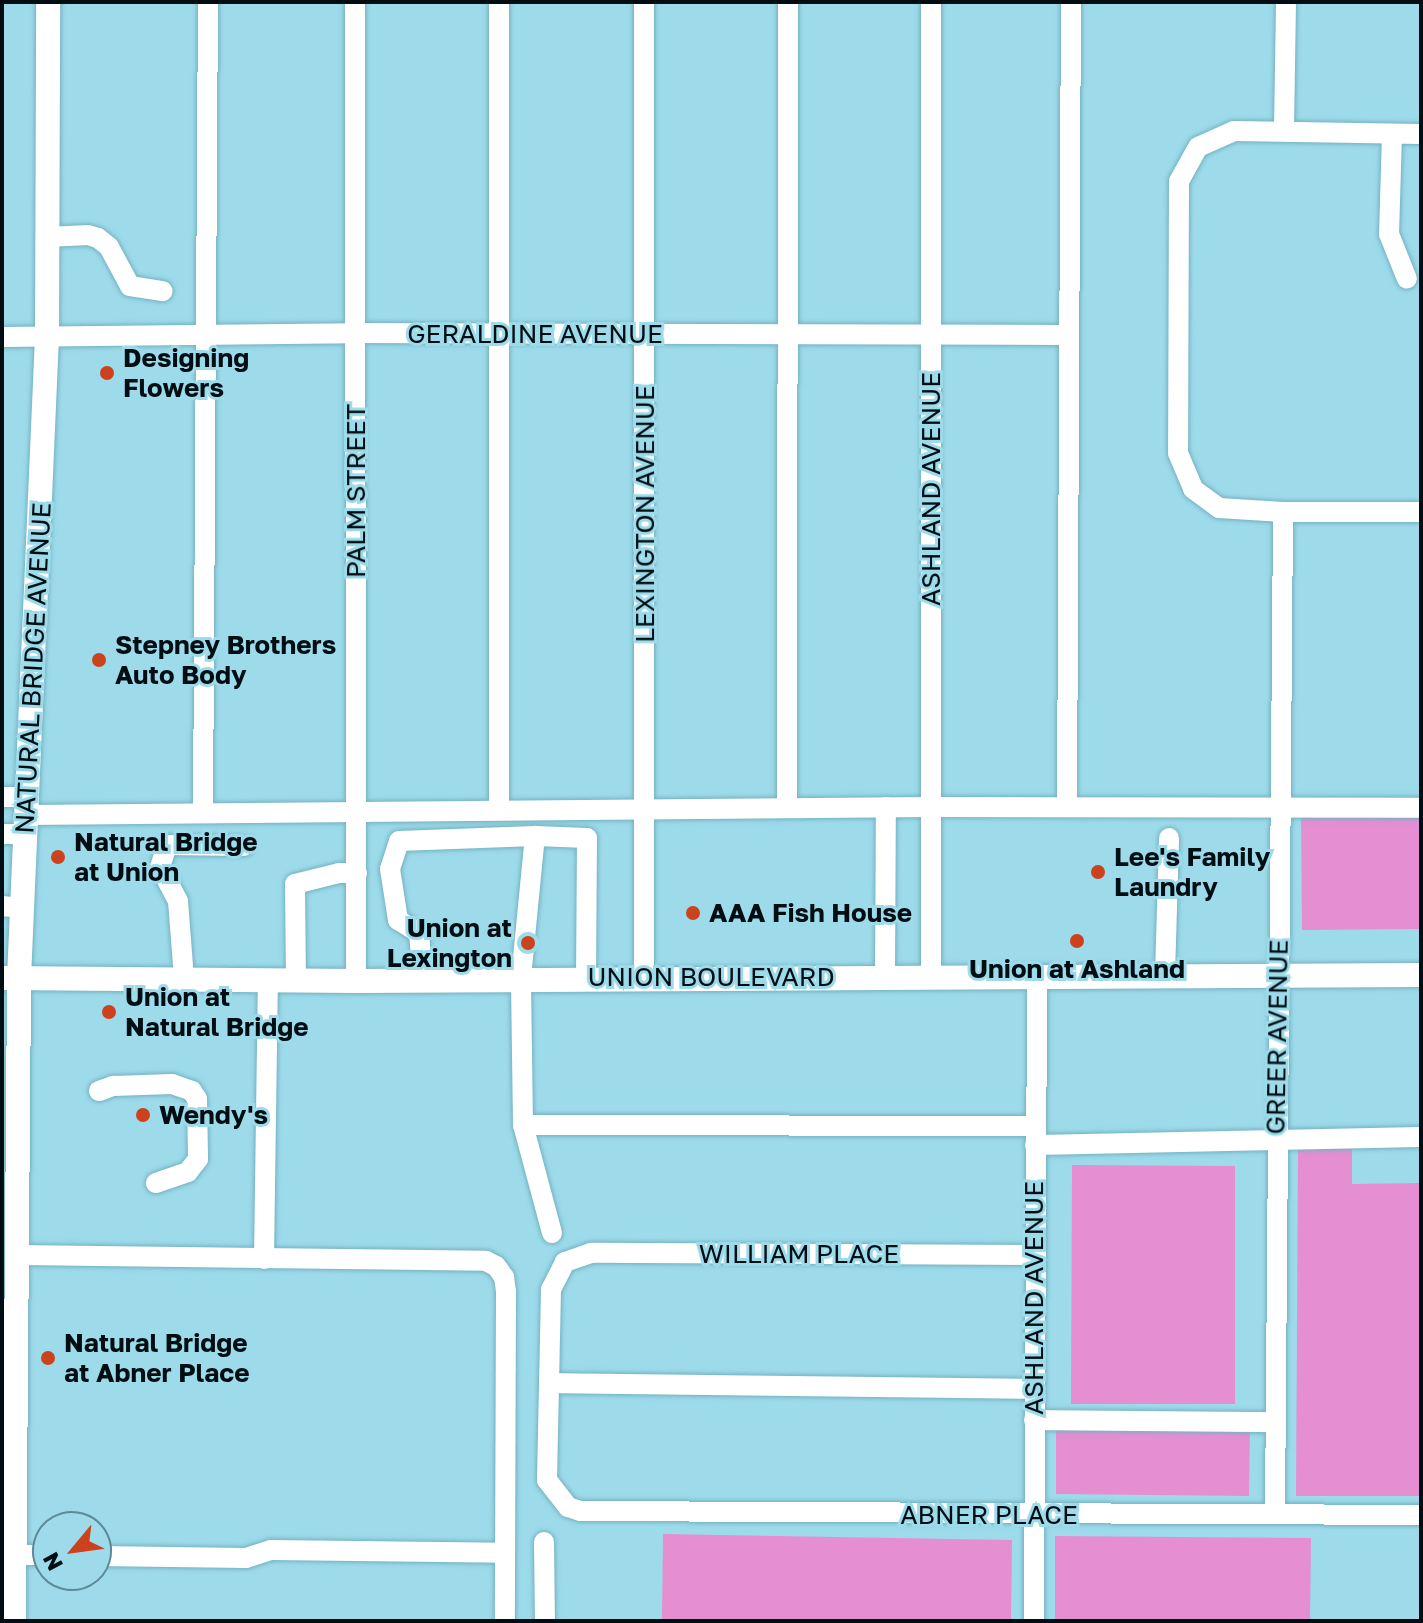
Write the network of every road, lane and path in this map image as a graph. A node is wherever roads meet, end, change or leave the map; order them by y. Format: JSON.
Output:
{"nodes":[{"id":1,"x":48,"y":2,"type":"edge"},
{"id":2,"x":208,"y":2,"type":"edge"},
{"id":3,"x":355,"y":2,"type":"edge"},
{"id":4,"x":499,"y":2,"type":"edge"},
{"id":5,"x":644,"y":2,"type":"edge"},
{"id":6,"x":788,"y":2,"type":"edge"},
{"id":7,"x":931,"y":2,"type":"edge"},
{"id":8,"x":1071,"y":2,"type":"edge"},
{"id":9,"x":1286,"y":2,"type":"edge"},
{"id":10,"x":1284,"y":129,"type":"junction"},
{"id":11,"x":1392,"y":134,"type":"junction"},
{"id":12,"x":1421,"y":134,"type":"edge"},
{"id":13,"x":48,"y":237,"type":"junction"},
{"id":14,"x":1407,"y":279,"type":"dead end"},
{"id":15,"x":163,"y":291,"type":"dead end"},
{"id":16,"x":356,"y":333,"type":"junction"},
{"id":17,"x":499,"y":334,"type":"junction"},
{"id":18,"x":208,"y":335,"type":"junction"},
{"id":19,"x":645,"y":335,"type":"junction"},
{"id":20,"x":789,"y":335,"type":"junction"},
{"id":21,"x":931,"y":335,"type":"junction"},
{"id":22,"x":1067,"y":335,"type":"junction"},
{"id":23,"x":2,"y":337,"type":"edge"},
{"id":24,"x":47,"y":337,"type":"junction"},
{"id":25,"x":1283,"y":512,"type":"junction"},
{"id":26,"x":1421,"y":512,"type":"edge"},
{"id":27,"x":2,"y":797,"type":"edge"},
{"id":28,"x":886,"y":807,"type":"junction"},
{"id":29,"x":931,"y":807,"type":"junction"},
{"id":30,"x":1067,"y":807,"type":"junction"},
{"id":31,"x":787,"y":808,"type":"junction"},
{"id":32,"x":1282,"y":808,"type":"junction"},
{"id":33,"x":1421,"y":808,"type":"edge"},
{"id":34,"x":644,"y":809,"type":"junction"},
{"id":35,"x":499,"y":810,"type":"junction"},
{"id":36,"x":356,"y":811,"type":"junction"},
{"id":37,"x":203,"y":813,"type":"junction"},
{"id":38,"x":20,"y":820,"type":"edge"},
{"id":39,"x":535,"y":836,"type":"junction"},
{"id":40,"x":1169,"y":838,"type":"dead end"},
{"id":41,"x":244,"y":846,"type":"dead end"},
{"id":42,"x":357,"y":873,"type":"junction"},
{"id":43,"x":12,"y":907,"type":"edge"},
{"id":44,"x":1165,"y":975,"type":"junction"},
{"id":45,"x":1277,"y":975,"type":"junction"},
{"id":46,"x":1421,"y":975,"type":"edge"},
{"id":47,"x":885,"y":976,"type":"junction"},
{"id":48,"x":931,"y":976,"type":"junction"},
{"id":49,"x":1037,"y":976,"type":"junction"},
{"id":50,"x":586,"y":977,"type":"junction"},
{"id":51,"x":644,"y":977,"type":"junction"},
{"id":52,"x":10,"y":978,"type":"edge"},
{"id":53,"x":521,"y":978,"type":"junction"},
{"id":54,"x":184,"y":979,"type":"junction"},
{"id":55,"x":423,"y":979,"type":"junction"},
{"id":56,"x":268,"y":980,"type":"junction"},
{"id":57,"x":296,"y":980,"type":"junction"},
{"id":58,"x":356,"y":981,"type":"junction"},
{"id":59,"x":99,"y":1091,"type":"dead end"},
{"id":60,"x":523,"y":1125,"type":"junction"},
{"id":61,"x":1035,"y":1136,"type":"junction"},
{"id":62,"x":1421,"y":1137,"type":"edge"},
{"id":63,"x":1276,"y":1138,"type":"junction"},
{"id":64,"x":156,"y":1183,"type":"dead end"},
{"id":65,"x":552,"y":1233,"type":"dead end"},
{"id":66,"x":17,"y":1255,"type":"junction"},
{"id":67,"x":1034,"y":1255,"type":"junction"},
{"id":68,"x":264,"y":1259,"type":"junction"},
{"id":69,"x":549,"y":1383,"type":"junction"},
{"id":70,"x":1034,"y":1389,"type":"junction"},
{"id":71,"x":1034,"y":1420,"type":"junction"},
{"id":72,"x":1275,"y":1422,"type":"junction"},
{"id":73,"x":1275,"y":1513,"type":"junction"},
{"id":74,"x":1421,"y":1515,"type":"edge"},
{"id":75,"x":1034,"y":1516,"type":"junction"},
{"id":76,"x":544,"y":1542,"type":"dead end"},
{"id":77,"x":505,"y":1553,"type":"junction"},
{"id":78,"x":14,"y":1555,"type":"junction"},
{"id":79,"x":32,"y":1555,"type":"edge"},
{"id":80,"x":112,"y":1556,"type":"edge"},
{"id":81,"x":14,"y":1621,"type":"edge"},
{"id":82,"x":505,"y":1621,"type":"edge"},
{"id":83,"x":545,"y":1621,"type":"edge"},
{"id":84,"x":1034,"y":1621,"type":"edge"}],
"edges":[{"from":1,"to":13,"type":"main road","name":"NATURAL BRIDGE AVENUE"},
{"from":2,"to":18,"type":"street"},
{"from":3,"to":16,"type":"street","name":"PALM STREET"},
{"from":4,"to":17,"type":"street"},
{"from":5,"to":19,"type":"street","name":"LEXINGTON AVENUE"},
{"from":6,"to":20,"type":"street"},
{"from":7,"to":21,"type":"street","name":"ASHLAND AVENUE"},
{"from":8,"to":22,"type":"street"},
{"from":9,"to":10,"type":"street"},
{"from":10,"to":11,"type":"street"},
{"from":10,"to":25,"type":"street"},
{"from":11,"to":12,"type":"street"},
{"from":11,"to":14,"type":"street"},
{"from":13,"to":15,"type":"street"},
{"from":13,"to":24,"type":"main road","name":"NATURAL BRIDGE AVENUE"},
{"from":16,"to":17,"type":"street","name":"GERALDINE AVENUE"},
{"from":16,"to":18,"type":"street","name":"GERALDINE AVENUE"},
{"from":16,"to":36,"type":"street","name":"PALM STREET"},
{"from":17,"to":19,"type":"street","name":"GERALDINE AVENUE"},
{"from":17,"to":35,"type":"street"},
{"from":18,"to":24,"type":"street","name":"GERALDINE AVENUE"},
{"from":18,"to":37,"type":"street"},
{"from":19,"to":20,"type":"street","name":"GERALDINE AVENUE"},
{"from":19,"to":34,"type":"street","name":"LEXINGTON AVENUE"},
{"from":20,"to":21,"type":"street","name":"GERALDINE AVENUE"},
{"from":20,"to":31,"type":"street"},
{"from":21,"to":22,"type":"street","name":"GERALDINE AVENUE"},
{"from":21,"to":29,"type":"street","name":"ASHLAND AVENUE"},
{"from":22,"to":30,"type":"street"},
{"from":23,"to":24,"type":"street","name":"GERALDINE AVENUE"},
{"from":24,"to":38,"type":"main road","name":"NATURAL BRIDGE AVENUE"},
{"from":25,"to":26,"type":"street"},
{"from":25,"to":32,"type":"street","name":"GREER AVENUE"},
{"from":27,"to":38,"type":"street"},
{"from":28,"to":29,"type":"street"},
{"from":28,"to":31,"type":"street"},
{"from":28,"to":47,"type":"street"},
{"from":29,"to":30,"type":"street"},
{"from":29,"to":48,"type":"street","name":"ASHLAND AVENUE"},
{"from":30,"to":32,"type":"street"},
{"from":31,"to":34,"type":"street"},
{"from":32,"to":33,"type":"street"},
{"from":32,"to":45,"type":"street","name":"GREER AVENUE"},
{"from":34,"to":35,"type":"street"},
{"from":34,"to":51,"type":"street","name":"LEXINGTON AVENUE"},
{"from":35,"to":36,"type":"street"},
{"from":36,"to":37,"type":"street"},
{"from":36,"to":42,"type":"street","name":"PALM STREET"},
{"from":37,"to":38,"type":"street"},
{"from":38,"to":43,"type":"main road","name":"NATURAL BRIDGE AVENUE"},
{"from":39,"to":50,"type":"street"},
{"from":39,"to":53,"type":"street"},
{"from":39,"to":55,"type":"street"},
{"from":40,"to":44,"type":"street"},
{"from":41,"to":54,"type":"street"},
{"from":42,"to":57,"type":"street"},
{"from":42,"to":58,"type":"street","name":"PALM STREET"},
{"from":43,"to":52,"type":"main road","name":"NATURAL BRIDGE AVENUE"},
{"from":44,"to":45,"type":"main road","name":"UNION BOULEVARD"},
{"from":44,"to":49,"type":"main road","name":"UNION BOULEVARD"},
{"from":45,"to":46,"type":"main road","name":"UNION BOULEVARD"},
{"from":45,"to":63,"type":"street","name":"GREER AVENUE"},
{"from":47,"to":48,"type":"main road","name":"UNION BOULEVARD"},
{"from":47,"to":51,"type":"main road","name":"UNION BOULEVARD"},
{"from":48,"to":49,"type":"main road","name":"UNION BOULEVARD"},
{"from":49,"to":61,"type":"street","name":"ASHLAND AVENUE"},
{"from":50,"to":51,"type":"main road","name":"UNION BOULEVARD"},
{"from":50,"to":53,"type":"main road","name":"UNION BOULEVARD"},
{"from":52,"to":54,"type":"main road","name":"UNION BOULEVARD"},
{"from":52,"to":66,"type":"main road","name":"NATURAL BRIDGE AVENUE"},
{"from":53,"to":55,"type":"main road","name":"UNION BOULEVARD"},
{"from":53,"to":60,"type":"street"},
{"from":54,"to":56,"type":"main road","name":"UNION BOULEVARD"},
{"from":55,"to":58,"type":"main road","name":"UNION BOULEVARD"},
{"from":56,"to":57,"type":"main road","name":"UNION BOULEVARD"},
{"from":56,"to":68,"type":"street"},
{"from":57,"to":58,"type":"main road","name":"UNION BOULEVARD"},
{"from":59,"to":64,"type":"street"},
{"from":60,"to":61,"type":"street"},
{"from":60,"to":65,"type":"street"},
{"from":61,"to":63,"type":"street"},
{"from":61,"to":67,"type":"street","name":"ASHLAND AVENUE"},
{"from":62,"to":63,"type":"street"},
{"from":63,"to":72,"type":"street","name":"GREER AVENUE"},
{"from":66,"to":68,"type":"street"},
{"from":66,"to":78,"type":"main road","name":"NATURAL BRIDGE AVENUE"},
{"from":67,"to":69,"type":"street","name":"WILLIAM PLACE"},
{"from":67,"to":70,"type":"street","name":"ASHLAND AVENUE"},
{"from":68,"to":77,"type":"street"},
{"from":69,"to":70,"type":"street"},
{"from":69,"to":75,"type":"street","name":"ABNER PLACE"},
{"from":70,"to":71,"type":"street","name":"ASHLAND AVENUE"},
{"from":71,"to":72,"type":"street"},
{"from":71,"to":75,"type":"street","name":"ASHLAND AVENUE"},
{"from":72,"to":73,"type":"street","name":"GREER AVENUE"},
{"from":73,"to":74,"type":"street","name":"ABNER PLACE"},
{"from":73,"to":75,"type":"street","name":"ABNER PLACE"},
{"from":75,"to":84,"type":"street","name":"ASHLAND AVENUE"},
{"from":76,"to":83,"type":"street"},
{"from":77,"to":80,"type":"street"},
{"from":77,"to":82,"type":"street"},
{"from":78,"to":79,"type":"street"},
{"from":78,"to":81,"type":"main road","name":"NATURAL BRIDGE AVENUE"}]}
